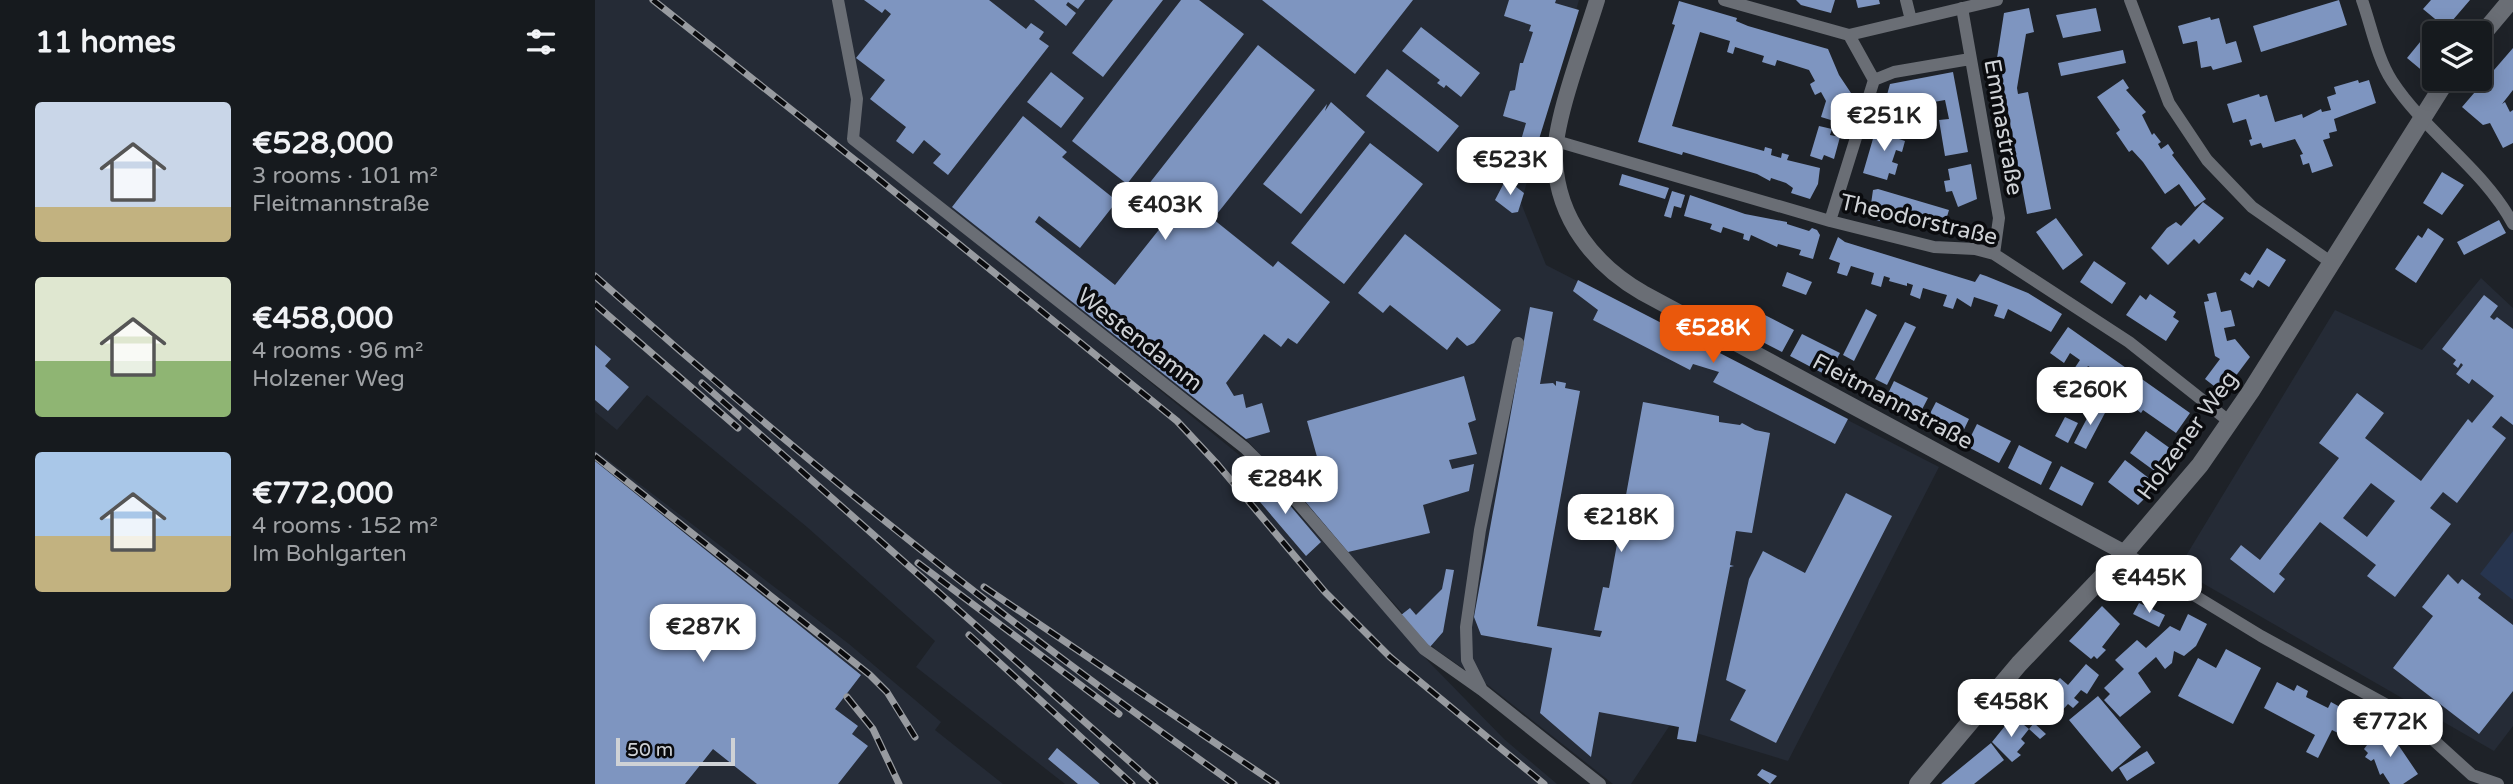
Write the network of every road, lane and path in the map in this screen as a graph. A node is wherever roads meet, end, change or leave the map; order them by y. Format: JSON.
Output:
{"nodes":[{"id":1,"x":838,"y":0,"type":"edge"},
{"id":2,"x":1597,"y":0,"type":"edge"},
{"id":3,"x":1724,"y":0,"type":"edge"},
{"id":4,"x":1906,"y":0,"type":"edge"},
{"id":5,"x":1997,"y":0,"type":"edge"},
{"id":6,"x":2130,"y":0,"type":"edge"},
{"id":7,"x":2362,"y":0,"type":"edge"},
{"id":8,"x":2511,"y":0,"type":"edge"},
{"id":9,"x":1962,"y":8,"type":"junction"},
{"id":10,"x":1911,"y":20,"type":"junction"},
{"id":11,"x":2492,"y":23,"type":"edge"},
{"id":12,"x":1849,"y":35,"type":"junction"},
{"id":13,"x":1970,"y":59,"type":"junction"},
{"id":14,"x":1874,"y":80,"type":"junction"},
{"id":15,"x":2439,"y":91,"type":"edge"},
{"id":16,"x":2421,"y":117,"type":"junction"},
{"id":17,"x":1556,"y":141,"type":"junction"},
{"id":18,"x":1830,"y":221,"type":"junction"},
{"id":19,"x":2513,"y":224,"type":"edge"},
{"id":20,"x":1994,"y":254,"type":"junction"},
{"id":21,"x":2332,"y":263,"type":"junction"},
{"id":22,"x":1518,"y":343,"type":"dead end"},
{"id":23,"x":2230,"y":422,"type":"junction"},
{"id":24,"x":2125,"y":553,"type":"junction"},
{"id":25,"x":1482,"y":690,"type":"junction"},
{"id":26,"x":1600,"y":784,"type":"edge"},
{"id":27,"x":1918,"y":784,"type":"edge"},
{"id":28,"x":2498,"y":784,"type":"edge"}],
"edges":[{"from":1,"to":25,"type":"street","name":"Westendamm"},
{"from":2,"to":17,"type":"street"},
{"from":3,"to":12,"type":"street"},
{"from":4,"to":10,"type":"street"},
{"from":5,"to":9,"type":"street"},
{"from":6,"to":21,"type":"street"},
{"from":7,"to":16,"type":"street"},
{"from":8,"to":11,"type":"main road"},
{"from":9,"to":10,"type":"street"},
{"from":9,"to":13,"type":"street","name":"Emmastraße"},
{"from":10,"to":12,"type":"street"},
{"from":12,"to":14,"type":"street"},
{"from":13,"to":14,"type":"street"},
{"from":13,"to":20,"type":"street","name":"Emmastraße"},
{"from":14,"to":18,"type":"street"},
{"from":15,"to":16,"type":"main road","name":"Holzener Weg"},
{"from":16,"to":19,"type":"street"},
{"from":16,"to":21,"type":"main road","name":"Holzener Weg"},
{"from":17,"to":18,"type":"street","name":"Theodorstraße"},
{"from":17,"to":24,"type":"street","name":"Fleitmannstraße"},
{"from":18,"to":20,"type":"street","name":"Theodorstraße"},
{"from":20,"to":23,"type":"street","name":"Theodorstraße"},
{"from":21,"to":23,"type":"main road","name":"Holzener Weg"},
{"from":22,"to":25,"type":"street","name":"Westendamm"},
{"from":23,"to":24,"type":"main road","name":"Holzener Weg"},
{"from":24,"to":27,"type":"main road","name":"Holzener Weg"},
{"from":24,"to":28,"type":"street"},
{"from":25,"to":26,"type":"street","name":"Westendamm"}]}
